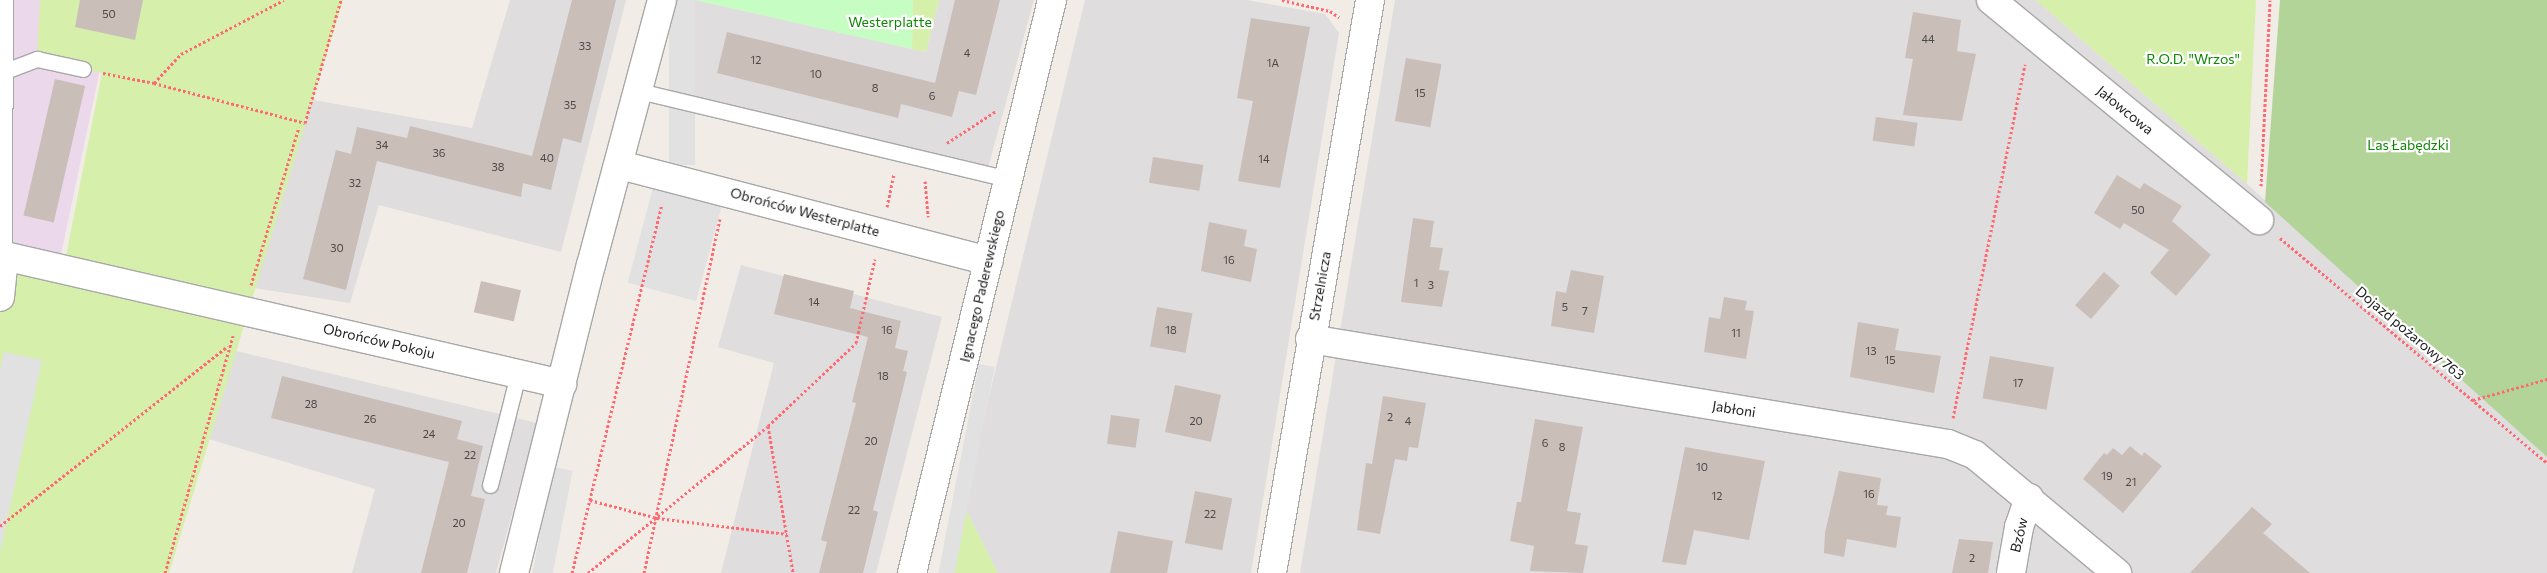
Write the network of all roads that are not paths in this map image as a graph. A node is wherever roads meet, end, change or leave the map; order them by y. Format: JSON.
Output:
{"nodes":[{"id":1,"x":5,"y":0,"type":"edge"},
{"id":2,"x":662,"y":0,"type":"edge"},
{"id":3,"x":1052,"y":0,"type":"edge"},
{"id":4,"x":1370,"y":0,"type":"edge"},
{"id":5,"x":1991,"y":0,"type":"edge"},
{"id":6,"x":83,"y":69,"type":"road end"},
{"id":7,"x":4,"y":73,"type":"edge"},
{"id":8,"x":639,"y":91,"type":"junction"},
{"id":9,"x":620,"y":165,"type":"junction"},
{"id":10,"x":1007,"y":179,"type":"junction"},
{"id":11,"x":2259,"y":220,"type":"road end"},
{"id":12,"x":2,"y":256,"type":"edge"},
{"id":13,"x":989,"y":261,"type":"junction"},
{"id":14,"x":0,"y":297,"type":"edge"},
{"id":15,"x":1310,"y":339,"type":"junction"},
{"id":16,"x":518,"y":374,"type":"junction"},
{"id":17,"x":562,"y":384,"type":"junction"},
{"id":18,"x":490,"y":485,"type":"dead end"},
{"id":19,"x":2029,"y":498,"type":"junction"},
{"id":20,"x":514,"y":573,"type":"edge"},
{"id":21,"x":912,"y":573,"type":"edge"},
{"id":22,"x":1272,"y":573,"type":"edge"},
{"id":23,"x":2011,"y":573,"type":"edge"},
{"id":24,"x":2117,"y":573,"type":"edge"}],
"edges":[{"from":1,"to":7,"type":"lane"},
{"from":2,"to":8,"type":"street"},
{"from":3,"to":10,"type":"street","name":"Ignacego Paderewskiego"},
{"from":4,"to":15,"type":"street","name":"Strzelnicza"},
{"from":5,"to":11,"type":"street","name":"Jałowcowa"},
{"from":6,"to":7,"type":"lane"},
{"from":7,"to":12,"type":"lane"},
{"from":8,"to":9,"type":"street"},
{"from":8,"to":10,"type":"lane"},
{"from":9,"to":13,"type":"street","name":"Obrońców Westerplatte"},
{"from":9,"to":17,"type":"street"},
{"from":10,"to":13,"type":"street","name":"Ignacego Paderewskiego"},
{"from":12,"to":14,"type":"street"},
{"from":12,"to":16,"type":"street","name":"Obrońców Pokoju"},
{"from":13,"to":21,"type":"street","name":"Ignacego Paderewskiego"},
{"from":15,"to":19,"type":"street","name":"Jabłoni"},
{"from":15,"to":22,"type":"street","name":"Strzelnicza"},
{"from":16,"to":17,"type":"street","name":"Obrońców Pokoju"},
{"from":16,"to":18,"type":"lane"},
{"from":17,"to":20,"type":"street"},
{"from":19,"to":23,"type":"street","name":"Bzów"},
{"from":19,"to":24,"type":"street","name":"Jabłoni"}]}
